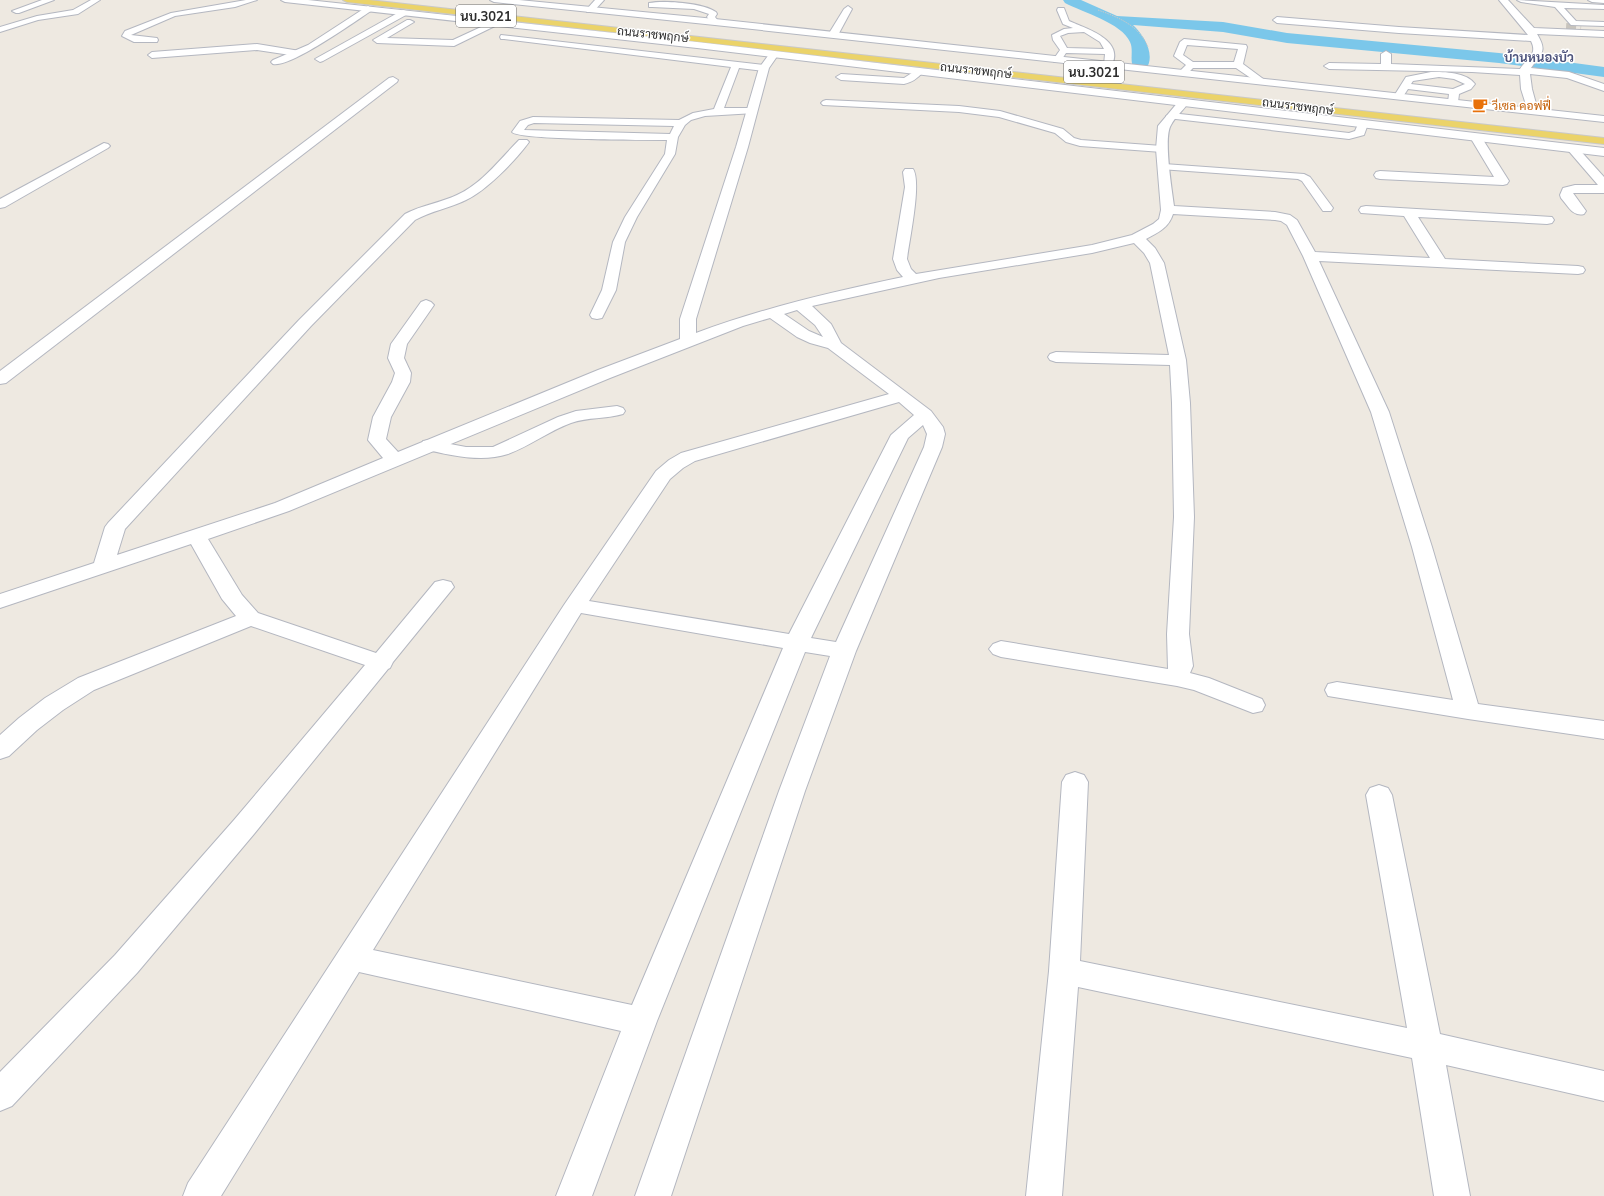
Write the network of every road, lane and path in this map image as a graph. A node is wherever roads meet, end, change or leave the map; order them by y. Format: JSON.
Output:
{"nodes":[{"id":1,"x":96,"y":0,"type":"edge"},
{"id":2,"x":252,"y":0,"type":"edge"},
{"id":3,"x":285,"y":0,"type":"edge"},
{"id":4,"x":347,"y":0,"type":"edge"},
{"id":5,"x":600,"y":0,"type":"edge"},
{"id":6,"x":1503,"y":0,"type":"edge"},
{"id":7,"x":1521,"y":0,"type":"edge"},
{"id":8,"x":1592,"y":0,"type":"edge"},
{"id":9,"x":1604,"y":1,"type":"edge"},
{"id":10,"x":52,"y":3,"type":"edge"},
{"id":11,"x":493,"y":3,"type":"edge"},
{"id":12,"x":652,"y":5,"type":"dead end"},
{"id":13,"x":1557,"y":5,"type":"junction"},
{"id":14,"x":1604,"y":7,"type":"edge"},
{"id":15,"x":368,"y":9,"type":"junction"},
{"id":16,"x":848,"y":9,"type":"dead end"},
{"id":17,"x":1061,"y":10,"type":"dead end"},
{"id":18,"x":1098,"y":10,"type":"dead end"},
{"id":19,"x":403,"y":13,"type":"junction"},
{"id":20,"x":587,"y":13,"type":"junction"},
{"id":21,"x":6,"y":15,"type":"dead end"},
{"id":22,"x":37,"y":18,"type":"junction"},
{"id":23,"x":1277,"y":20,"type":"dead end"},
{"id":24,"x":410,"y":22,"type":"dead end"},
{"id":25,"x":715,"y":22,"type":"junction"},
{"id":26,"x":497,"y":23,"type":"junction"},
{"id":27,"x":1604,"y":24,"type":"edge"},
{"id":28,"x":1566,"y":28,"type":"tunnel mouth"},
{"id":29,"x":1581,"y":29,"type":"tunnel mouth"},
{"id":30,"x":0,"y":30,"type":"edge"},
{"id":31,"x":1084,"y":30,"type":"junction"},
{"id":32,"x":625,"y":32,"type":"junction"},
{"id":33,"x":1600,"y":32,"type":"edge"},
{"id":34,"x":1532,"y":34,"type":"junction"},
{"id":35,"x":833,"y":35,"type":"junction"},
{"id":36,"x":504,"y":37,"type":"dead end"},
{"id":37,"x":1458,"y":37,"type":"dead end"},
{"id":38,"x":154,"y":40,"type":"dead end"},
{"id":39,"x":1604,"y":44,"type":"edge"},
{"id":40,"x":697,"y":46,"type":"junction"},
{"id":41,"x":1064,"y":50,"type":"junction"},
{"id":42,"x":1109,"y":52,"type":"junction"},
{"id":43,"x":297,"y":53,"type":"junction"},
{"id":44,"x":1386,"y":54,"type":"dead end"},
{"id":45,"x":152,"y":55,"type":"dead end"},
{"id":46,"x":773,"y":55,"type":"junction"},
{"id":47,"x":320,"y":59,"type":"dead end"},
{"id":48,"x":1057,"y":60,"type":"junction"},
{"id":49,"x":276,"y":62,"type":"dead end"},
{"id":50,"x":736,"y":65,"type":"junction"},
{"id":51,"x":1108,"y":65,"type":"junction"},
{"id":52,"x":1191,"y":65,"type":"junction"},
{"id":53,"x":1238,"y":65,"type":"junction"},
{"id":54,"x":1329,"y":66,"type":"dead end"},
{"id":55,"x":1386,"y":67,"type":"junction"},
{"id":56,"x":764,"y":68,"type":"junction"},
{"id":57,"x":1148,"y":69,"type":"junction"},
{"id":58,"x":1525,"y":69,"type":"junction"},
{"id":59,"x":918,"y":72,"type":"junction"},
{"id":60,"x":1184,"y":73,"type":"junction"},
{"id":61,"x":841,"y":77,"type":"dead end"},
{"id":62,"x":393,"y":80,"type":"dead end"},
{"id":63,"x":1261,"y":81,"type":"junction"},
{"id":64,"x":1404,"y":86,"type":"junction"},
{"id":65,"x":1604,"y":88,"type":"edge"},
{"id":66,"x":1399,"y":96,"type":"junction"},
{"id":67,"x":1454,"y":97,"type":"junction"},
{"id":68,"x":826,"y":103,"type":"dead end"},
{"id":69,"x":1183,"y":103,"type":"junction"},
{"id":70,"x":718,"y":111,"type":"junction"},
{"id":71,"x":752,"y":111,"type":"junction"},
{"id":72,"x":1533,"y":111,"type":"junction"},
{"id":73,"x":1171,"y":116,"type":"junction"},
{"id":74,"x":1604,"y":119,"type":"edge"},
{"id":75,"x":682,"y":123,"type":"junction"},
{"id":76,"x":1363,"y":124,"type":"junction"},
{"id":77,"x":1604,"y":129,"type":"edge"},
{"id":78,"x":674,"y":137,"type":"junction"},
{"id":79,"x":1476,"y":137,"type":"junction"},
{"id":80,"x":1604,"y":141,"type":"edge"},
{"id":81,"x":523,"y":142,"type":"dead end"},
{"id":82,"x":104,"y":146,"type":"dead end"},
{"id":83,"x":1162,"y":149,"type":"junction"},
{"id":84,"x":1573,"y":149,"type":"junction"},
{"id":85,"x":1604,"y":152,"type":"edge"},
{"id":86,"x":1164,"y":168,"type":"junction"},
{"id":87,"x":909,"y":172,"type":"dead end"},
{"id":88,"x":1380,"y":175,"type":"dead end"},
{"id":89,"x":1604,"y":184,"type":"edge"},
{"id":90,"x":1604,"y":189,"type":"edge"},
{"id":91,"x":0,"y":204,"type":"edge"},
{"id":92,"x":1327,"y":208,"type":"dead end"},
{"id":93,"x":1168,"y":210,"type":"junction"},
{"id":94,"x":1366,"y":210,"type":"dead end"},
{"id":95,"x":1579,"y":211,"type":"dead end"},
{"id":96,"x":1409,"y":213,"type":"junction"},
{"id":97,"x":1547,"y":220,"type":"dead end"},
{"id":98,"x":1137,"y":238,"type":"junction"},
{"id":99,"x":1310,"y":256,"type":"junction"},
{"id":100,"x":1440,"y":262,"type":"junction"},
{"id":101,"x":1578,"y":270,"type":"dead end"},
{"id":102,"x":913,"y":280,"type":"junction"},
{"id":103,"x":426,"y":305,"type":"dead end"},
{"id":104,"x":800,"y":305,"type":"junction"},
{"id":105,"x":772,"y":312,"type":"junction"},
{"id":106,"x":598,"y":315,"type":"dead end"},
{"id":107,"x":688,"y":341,"type":"junction"},
{"id":108,"x":834,"y":345,"type":"junction"},
{"id":109,"x":1056,"y":357,"type":"dead end"},
{"id":110,"x":1178,"y":360,"type":"junction"},
{"id":111,"x":0,"y":379,"type":"edge"},
{"id":112,"x":902,"y":396,"type":"junction"},
{"id":113,"x":617,"y":411,"type":"dead end"},
{"id":114,"x":925,"y":415,"type":"junction"},
{"id":115,"x":429,"y":445,"type":"junction"},
{"id":116,"x":395,"y":460,"type":"junction"},
{"id":117,"x":196,"y":536,"type":"junction"},
{"id":118,"x":103,"y":567,"type":"junction"},
{"id":119,"x":443,"y":588,"type":"dead end"},
{"id":120,"x":0,"y":601,"type":"edge"},
{"id":121,"x":575,"y":604,"type":"junction"},
{"id":122,"x":250,"y":618,"type":"junction"},
{"id":123,"x":797,"y":642,"type":"junction"},
{"id":124,"x":1001,"y":649,"type":"dead end"},
{"id":125,"x":844,"y":651,"type":"junction"},
{"id":126,"x":382,"y":663,"type":"junction"},
{"id":127,"x":1178,"y":678,"type":"junction"},
{"id":128,"x":1337,"y":690,"type":"dead end"},
{"id":129,"x":1253,"y":705,"type":"dead end"},
{"id":130,"x":1468,"y":711,"type":"junction"},
{"id":131,"x":1604,"y":730,"type":"edge"},
{"id":132,"x":0,"y":750,"type":"edge"},
{"id":133,"x":1075,"y":782,"type":"dead end"},
{"id":134,"x":1379,"y":795,"type":"dead end"},
{"id":135,"x":352,"y":958,"type":"junction"},
{"id":136,"x":1064,"y":971,"type":"junction"},
{"id":137,"x":641,"y":1021,"type":"junction"},
{"id":138,"x":1426,"y":1046,"type":"junction"},
{"id":139,"x":1604,"y":1086,"type":"edge"},
{"id":140,"x":0,"y":1095,"type":"edge"},
{"id":141,"x":201,"y":1196,"type":"edge"},
{"id":142,"x":574,"y":1196,"type":"edge"},
{"id":143,"x":653,"y":1196,"type":"edge"},
{"id":144,"x":1044,"y":1196,"type":"edge"},
{"id":145,"x":1452,"y":1196,"type":"edge"}],
"edges":[{"from":1,"to":22,"type":"lane"},
{"from":2,"to":38,"type":"lane"},
{"from":3,"to":15,"type":"street"},
{"from":4,"to":32,"type":"main road","name":"ถนนราชพฤกษ์","number":"นบ.3021"},
{"from":5,"to":20,"type":"street"},
{"from":6,"to":34,"type":"street"},
{"from":7,"to":13,"type":"lane"},
{"from":8,"to":9,"type":"street"},
{"from":10,"to":21,"type":"lane"},
{"from":10,"to":22,"type":"lane"},
{"from":11,"to":20,"type":"street","name":"ถนนราชพฤกษ์"},
{"from":12,"to":25,"type":"lane"},
{"from":13,"to":14,"type":"lane"},
{"from":13,"to":27,"type":"lane"},
{"from":15,"to":19,"type":"street"},
{"from":15,"to":43,"type":"street"},
{"from":16,"to":35,"type":"street"},
{"from":17,"to":31,"type":"lane"},
{"from":18,"to":57,"type":"path"},
{"from":19,"to":26,"type":"street"},
{"from":19,"to":47,"type":"street"},
{"from":20,"to":25,"type":"street","name":"ถนนราชพฤกษ์","number":"นบ.3021"},
{"from":20,"to":77,"type":"main road","name":"ถนนราชพฤกษ์","number":"นบ.3021"},
{"from":22,"to":30,"type":"lane"},
{"from":23,"to":34,"type":"street"},
{"from":24,"to":26,"type":"lane"},
{"from":25,"to":35,"type":"street","name":"ถนนราชพฤกษ์","number":"นบ.3021"},
{"from":26,"to":40,"type":"street"},
{"from":28,"to":34,"type":"street"},
{"from":29,"to":33,"type":"street"},
{"from":31,"to":41,"type":"lane"},
{"from":31,"to":42,"type":"lane"},
{"from":32,"to":40,"type":"street"},
{"from":32,"to":80,"type":"main road","name":"ถนนราชพฤกษ์","number":"นบ.3021"},
{"from":33,"to":34,"type":"street"},
{"from":33,"to":39,"type":"street"},
{"from":34,"to":37,"type":"street"},
{"from":34,"to":58,"type":"street"},
{"from":35,"to":48,"type":"street","name":"ถนนราชพฤกษ์","number":"นบ.3021"},
{"from":36,"to":50,"type":"lane"},
{"from":40,"to":46,"type":"street","name":"ถนนราชพฤกษ์","number":"นบ.3021"},
{"from":41,"to":42,"type":"lane"},
{"from":41,"to":48,"type":"lane"},
{"from":42,"to":51,"type":"lane"},
{"from":43,"to":45,"type":"lane"},
{"from":43,"to":49,"type":"street"},
{"from":44,"to":55,"type":"street"},
{"from":46,"to":56,"type":"street"},
{"from":46,"to":59,"type":"street","name":"ถนนราชพฤกษ์","number":"นบ.3021"},
{"from":48,"to":51,"type":"street","name":"ถนนราชพฤกษ์","number":"นบ.3021"},
{"from":50,"to":56,"type":"lane"},
{"from":50,"to":70,"type":"lane"},
{"from":51,"to":57,"type":"street","name":"ถนนราชพฤกษ์","number":"นบ.3021"},
{"from":52,"to":53,"type":"lane"},
{"from":52,"to":53,"type":"lane"},
{"from":52,"to":60,"type":"lane"},
{"from":53,"to":63,"type":"lane"},
{"from":54,"to":55,"type":"street"},
{"from":55,"to":58,"type":"street"},
{"from":56,"to":71,"type":"street"},
{"from":57,"to":60,"type":"street","name":"ถนนราชพฤกษ์","number":"นบ.3021"},
{"from":58,"to":65,"type":"street"},
{"from":58,"to":72,"type":"street"},
{"from":59,"to":61,"type":"lane"},
{"from":59,"to":69,"type":"street","name":"ถนนราชพฤกษ์","number":"นบ.3021"},
{"from":60,"to":63,"type":"street","name":"ถนนราชพฤกษ์","number":"นบ.3021"},
{"from":62,"to":111,"type":"street"},
{"from":63,"to":66,"type":"street","name":"ถนนราชพฤกษ์","number":"นบ.3021"},
{"from":64,"to":66,"type":"lane"},
{"from":64,"to":67,"type":"lane"},
{"from":64,"to":67,"type":"lane"},
{"from":66,"to":67,"type":"street","name":"ถนนราชพฤกษ์","number":"นบ.3021"},
{"from":67,"to":72,"type":"street","name":"ถนนราชพฤกษ์","number":"นบ.3021"},
{"from":68,"to":83,"type":"lane"},
{"from":69,"to":73,"type":"street"},
{"from":69,"to":76,"type":"street","name":"ถนนราชพฤกษ์","number":"นบ.3021"},
{"from":70,"to":71,"type":"lane"},
{"from":70,"to":75,"type":"lane"},
{"from":71,"to":107,"type":"street"},
{"from":72,"to":74,"type":"street","name":"ถนนราชพฤกษ์","number":"นบ.3021"},
{"from":73,"to":76,"type":"lane"},
{"from":73,"to":83,"type":"street"},
{"from":75,"to":78,"type":"lane"},
{"from":75,"to":78,"type":"lane"},
{"from":76,"to":79,"type":"street","name":"ถนนราชพฤกษ์","number":"นบ.3021"},
{"from":78,"to":106,"type":"lane"},
{"from":79,"to":84,"type":"street","name":"ถนนราชพฤกษ์","number":"นบ.3021"},
{"from":79,"to":88,"type":"street"},
{"from":81,"to":118,"type":"street"},
{"from":82,"to":91,"type":"street"},
{"from":83,"to":86,"type":"street"},
{"from":84,"to":85,"type":"street","name":"ถนนราชพฤกษ์","number":"นบ.3021"},
{"from":84,"to":89,"type":"street"},
{"from":86,"to":92,"type":"lane"},
{"from":86,"to":93,"type":"street"},
{"from":87,"to":102,"type":"street"},
{"from":90,"to":95,"type":"street"},
{"from":93,"to":98,"type":"street"},
{"from":93,"to":99,"type":"street"},
{"from":94,"to":96,"type":"street"},
{"from":96,"to":97,"type":"street"},
{"from":96,"to":100,"type":"street"},
{"from":98,"to":102,"type":"street"},
{"from":98,"to":110,"type":"street"},
{"from":99,"to":100,"type":"street"},
{"from":99,"to":130,"type":"street"},
{"from":100,"to":101,"type":"street"},
{"from":102,"to":104,"type":"street"},
{"from":103,"to":116,"type":"street"},
{"from":104,"to":105,"type":"street"},
{"from":104,"to":108,"type":"street"},
{"from":105,"to":107,"type":"street"},
{"from":105,"to":108,"type":"street"},
{"from":107,"to":115,"type":"street"},
{"from":108,"to":112,"type":"street"},
{"from":109,"to":110,"type":"street"},
{"from":110,"to":127,"type":"street"},
{"from":112,"to":114,"type":"street"},
{"from":112,"to":121,"type":"street"},
{"from":113,"to":115,"type":"lane"},
{"from":114,"to":123,"type":"street"},
{"from":114,"to":125,"type":"street"},
{"from":115,"to":116,"type":"street"},
{"from":116,"to":117,"type":"street"},
{"from":117,"to":118,"type":"street"},
{"from":117,"to":122,"type":"street"},
{"from":118,"to":120,"type":"street"},
{"from":119,"to":126,"type":"street"},
{"from":121,"to":123,"type":"street"},
{"from":121,"to":135,"type":"street"},
{"from":122,"to":126,"type":"street"},
{"from":122,"to":132,"type":"street"},
{"from":123,"to":125,"type":"street"},
{"from":123,"to":137,"type":"street"},
{"from":124,"to":127,"type":"street"},
{"from":125,"to":143,"type":"street"},
{"from":126,"to":140,"type":"street"},
{"from":127,"to":129,"type":"street"},
{"from":128,"to":130,"type":"street"},
{"from":130,"to":131,"type":"street"},
{"from":133,"to":136,"type":"street"},
{"from":134,"to":138,"type":"street"},
{"from":135,"to":137,"type":"street"},
{"from":135,"to":141,"type":"street"},
{"from":136,"to":138,"type":"street"},
{"from":136,"to":144,"type":"street"},
{"from":137,"to":142,"type":"street"},
{"from":138,"to":139,"type":"street"},
{"from":138,"to":145,"type":"street"}]}
